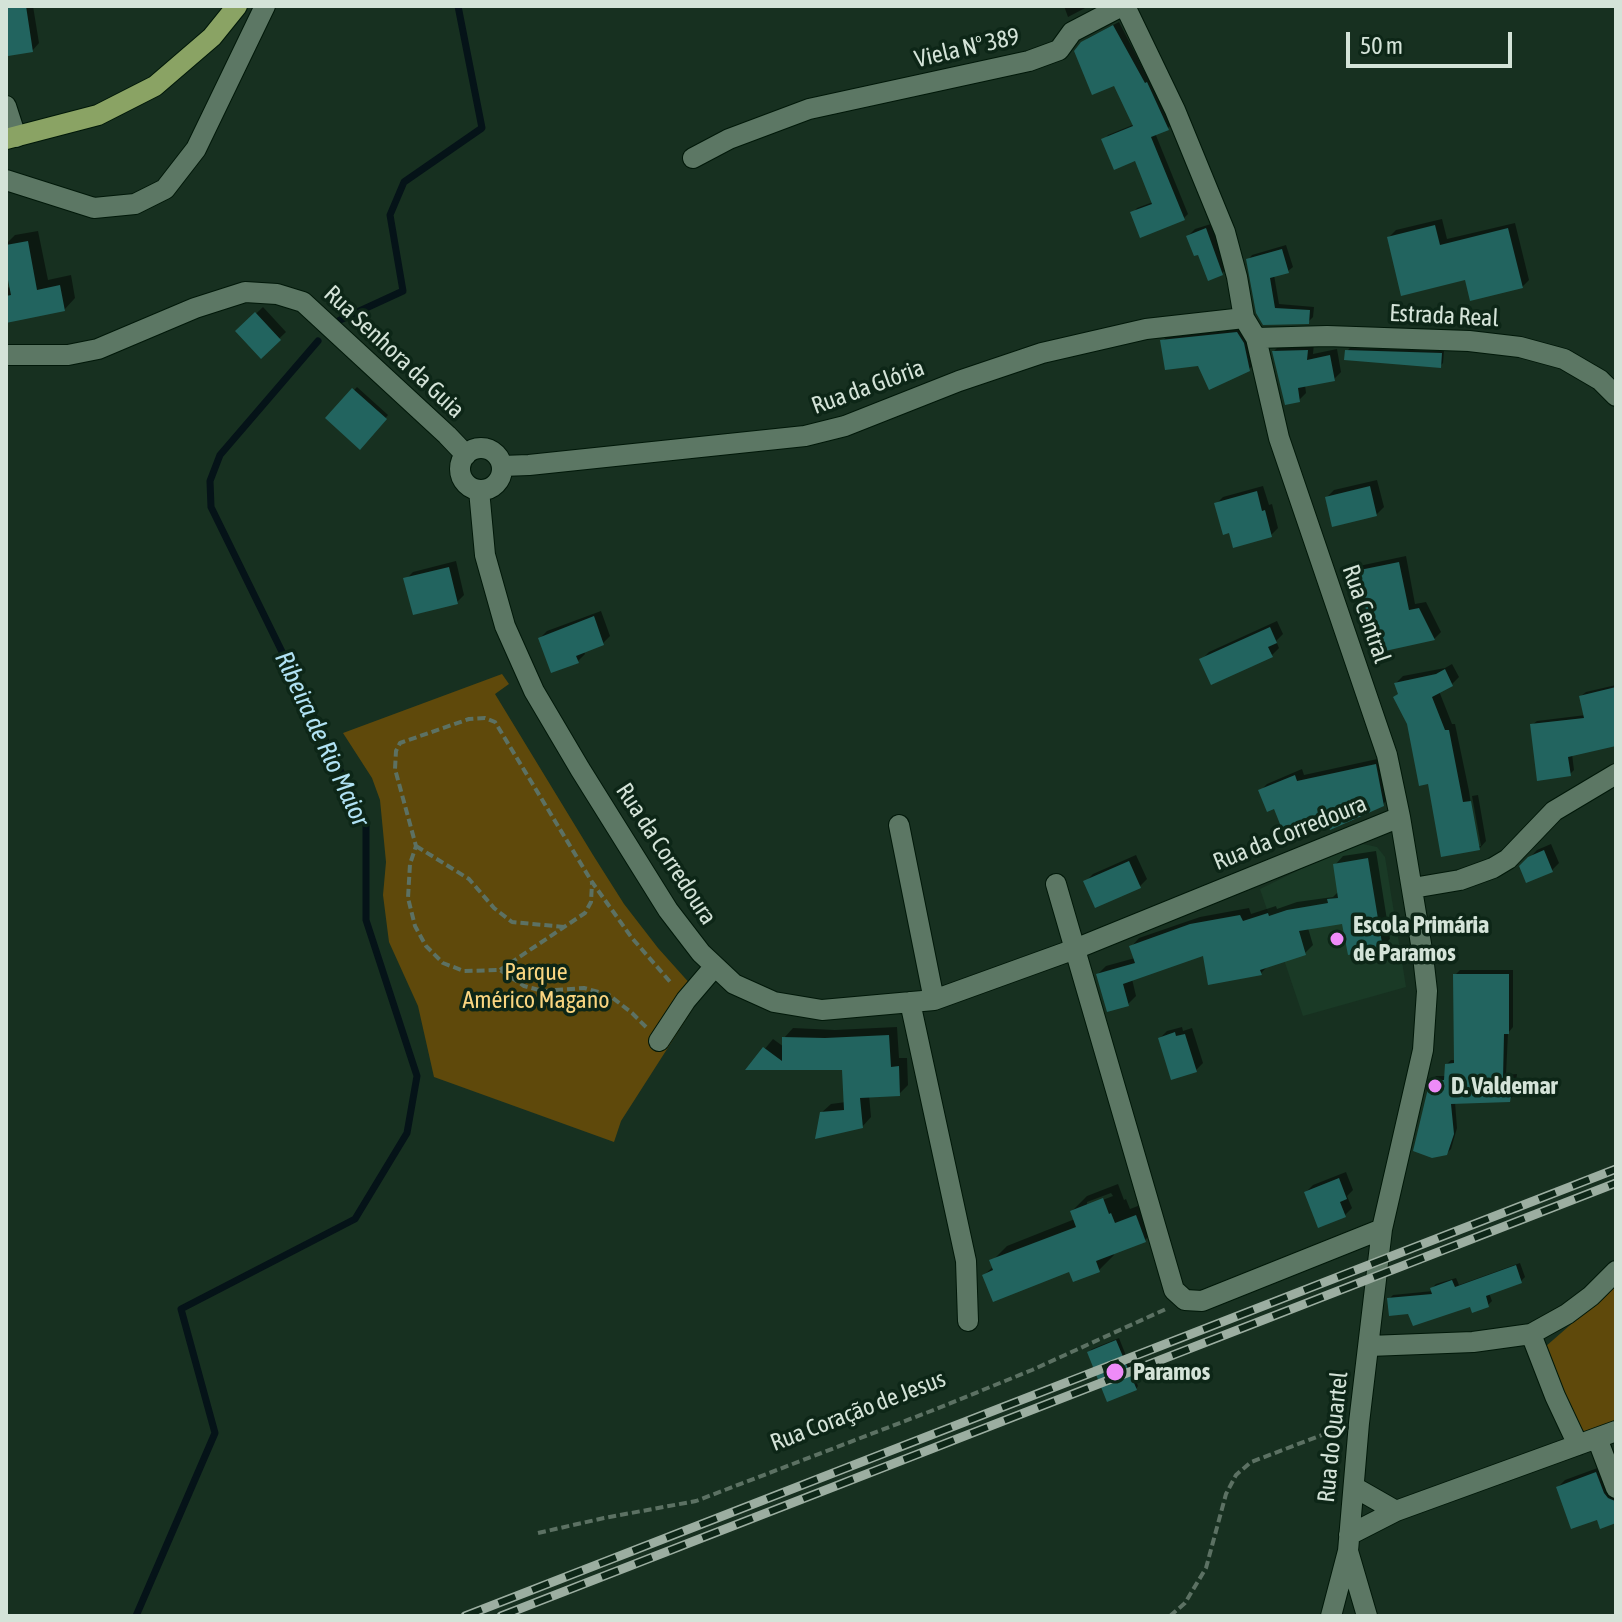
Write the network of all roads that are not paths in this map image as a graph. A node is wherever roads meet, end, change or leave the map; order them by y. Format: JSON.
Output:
{"nodes":[{"id":1,"x":237,"y":6,"type":"edge"},
{"id":2,"x":265,"y":6,"type":"edge"},
{"id":3,"x":1124,"y":6,"type":"edge"},
{"id":4,"x":6,"y":106,"type":"edge"},
{"id":5,"x":11,"y":138,"type":"edge"},
{"id":6,"x":693,"y":158,"type":"dead end"},
{"id":7,"x":6,"y":180,"type":"edge"},
{"id":8,"x":1244,"y":318,"type":"junction"},
{"id":9,"x":1256,"y":338,"type":"junction"},
{"id":10,"x":6,"y":355,"type":"edge"},
{"id":11,"x":1616,"y":396,"type":"edge"},
{"id":12,"x":466,"y":455,"type":"junction"},
{"id":13,"x":502,"y":466,"type":"junction"},
{"id":14,"x":479,"y":490,"type":"junction"},
{"id":15,"x":1616,"y":774,"type":"edge"},
{"id":16,"x":1400,"y":817,"type":"junction"},
{"id":17,"x":899,"y":825,"type":"dead end"},
{"id":18,"x":1056,"y":884,"type":"dead end"},
{"id":19,"x":1413,"y":888,"type":"junction"},
{"id":20,"x":1075,"y":949,"type":"junction"},
{"id":21,"x":715,"y":966,"type":"junction"},
{"id":22,"x":934,"y":1000,"type":"junction"},
{"id":23,"x":910,"y":1002,"type":"junction"},
{"id":24,"x":659,"y":1041,"type":"road end"},
{"id":25,"x":1382,"y":1229,"type":"junction"},
{"id":26,"x":1377,"y":1262,"type":"joint"},
{"id":27,"x":1616,"y":1271,"type":"edge"},
{"id":28,"x":968,"y":1321,"type":"dead end"},
{"id":29,"x":1531,"y":1334,"type":"junction"},
{"id":30,"x":1369,"y":1346,"type":"junction"},
{"id":31,"x":1597,"y":1438,"type":"edge"},
{"id":32,"x":1354,"y":1487,"type":"junction"},
{"id":33,"x":1616,"y":1488,"type":"edge"},
{"id":34,"x":1396,"y":1511,"type":"junction"},
{"id":35,"x":1348,"y":1543,"type":"junction"},
{"id":36,"x":1331,"y":1616,"type":"edge"},
{"id":37,"x":1367,"y":1616,"type":"edge"}],
"edges":[{"from":1,"to":5,"type":"main road"},
{"from":2,"to":7,"type":"street"},
{"from":3,"to":6,"type":"street","name":"Viela Nº 389"},
{"from":3,"to":8,"type":"street","name":"Rua Central"},
{"from":4,"to":5,"type":"street"},
{"from":8,"to":9,"type":"street","name":"Rua Central"},
{"from":8,"to":13,"type":"street","name":"Rua da Glória"},
{"from":9,"to":11,"type":"street","name":"Estrada Real"},
{"from":9,"to":16,"type":"street","name":"Rua Central"},
{"from":10,"to":12,"type":"street","name":"Rua Senhora da Guia"},
{"from":12,"to":13,"type":"street"},
{"from":12,"to":14,"type":"street"},
{"from":13,"to":14,"type":"street"},
{"from":14,"to":21,"type":"street","name":"Rua da Corredoura"},
{"from":15,"to":19,"type":"street"},
{"from":16,"to":19,"type":"street","name":"Rua Central"},
{"from":16,"to":20,"type":"street","name":"Rua da Corredoura"},
{"from":17,"to":22,"type":"street"},
{"from":18,"to":20,"type":"street"},
{"from":19,"to":25,"type":"street","name":"Rua Central"},
{"from":20,"to":22,"type":"street","name":"Rua da Corredoura"},
{"from":20,"to":25,"type":"street"},
{"from":21,"to":23,"type":"street","name":"Rua da Corredoura"},
{"from":21,"to":24,"type":"street"},
{"from":22,"to":23,"type":"street","name":"Rua da Corredoura"},
{"from":23,"to":28,"type":"street"},
{"from":25,"to":26,"type":"street","name":"Rua Central"},
{"from":26,"to":30,"type":"street","name":"Rua do Quartel"},
{"from":27,"to":29,"type":"street"},
{"from":29,"to":30,"type":"street"},
{"from":29,"to":31,"type":"street"},
{"from":30,"to":32,"type":"street","name":"Rua do Quartel"},
{"from":31,"to":33,"type":"street"},
{"from":31,"to":34,"type":"street"},
{"from":32,"to":34,"type":"street"},
{"from":32,"to":35,"type":"street","name":"Rua do Quartel"},
{"from":34,"to":35,"type":"street"},
{"from":35,"to":36,"type":"street","name":"Rua do Quartel"},
{"from":35,"to":37,"type":"street"}]}
